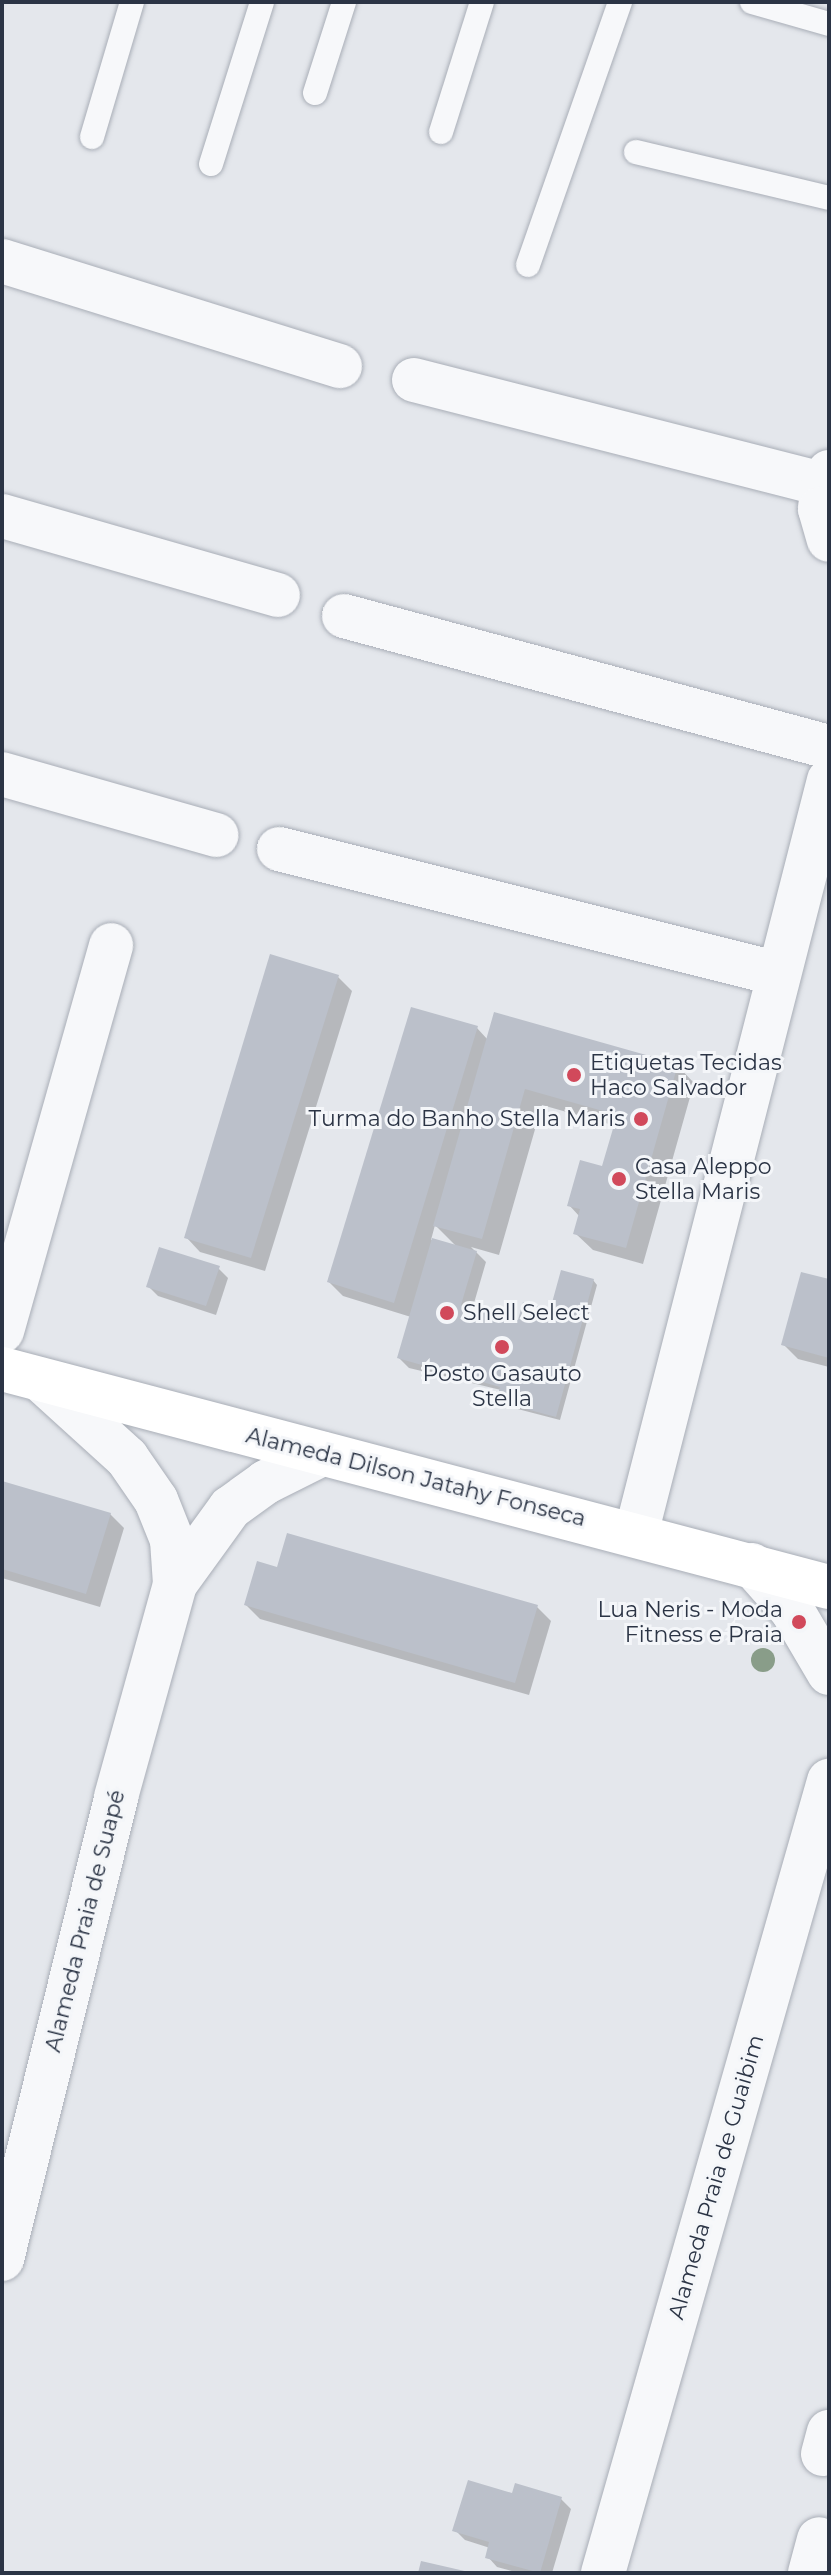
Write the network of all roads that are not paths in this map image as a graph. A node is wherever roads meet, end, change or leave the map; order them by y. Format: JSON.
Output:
{"nodes":[{"id":1,"x":132,"y":2,"type":"edge"},
{"id":2,"x":262,"y":2,"type":"edge"},
{"id":3,"x":344,"y":2,"type":"edge"},
{"id":4,"x":482,"y":2,"type":"edge"},
{"id":5,"x":620,"y":2,"type":"edge"},
{"id":6,"x":752,"y":2,"type":"edge"},
{"id":7,"x":829,"y":24,"type":"edge"},
{"id":8,"x":315,"y":93,"type":"dead end"},
{"id":9,"x":441,"y":132,"type":"dead end"},
{"id":10,"x":92,"y":137,"type":"dead end"},
{"id":11,"x":636,"y":152,"type":"dead end"},
{"id":12,"x":211,"y":164,"type":"dead end"},
{"id":13,"x":829,"y":198,"type":"edge"},
{"id":14,"x":2,"y":261,"type":"edge"},
{"id":15,"x":528,"y":265,"type":"dead end"},
{"id":16,"x":340,"y":366,"type":"dead end"},
{"id":17,"x":414,"y":380,"type":"dead end"},
{"id":18,"x":826,"y":478,"type":"edge"},
{"id":19,"x":2,"y":516,"type":"edge"},
{"id":20,"x":829,"y":540,"type":"edge"},
{"id":21,"x":278,"y":595,"type":"dead end"},
{"id":22,"x":344,"y":616,"type":"dead end"},
{"id":23,"x":829,"y":747,"type":"edge"},
{"id":24,"x":2,"y":774,"type":"edge"},
{"id":25,"x":829,"y":780,"type":"edge"},
{"id":26,"x":216,"y":835,"type":"dead end"},
{"id":27,"x":279,"y":849,"type":"dead end"},
{"id":28,"x":111,"y":945,"type":"dead end"},
{"id":29,"x":779,"y":974,"type":"junction"},
{"id":30,"x":2,"y":1331,"type":"edge"},
{"id":31,"x":22,"y":1375,"type":"edge"},
{"id":32,"x":322,"y":1454,"type":"junction"},
{"id":33,"x":636,"y":1534,"type":"junction"},
{"id":34,"x":752,"y":1565,"type":"junction"},
{"id":35,"x":175,"y":1584,"type":"junction"},
{"id":36,"x":829,"y":1587,"type":"edge"},
{"id":37,"x":829,"y":1673,"type":"edge"},
{"id":38,"x":829,"y":1781,"type":"edge"},
{"id":39,"x":2,"y":2259,"type":"edge"},
{"id":40,"x":603,"y":2573,"type":"edge"}],
"edges":[{"from":1,"to":10,"type":"lane"},
{"from":2,"to":12,"type":"lane"},
{"from":3,"to":8,"type":"lane"},
{"from":4,"to":9,"type":"lane"},
{"from":5,"to":15,"type":"lane"},
{"from":6,"to":7,"type":"lane"},
{"from":11,"to":13,"type":"lane"},
{"from":14,"to":16,"type":"street"},
{"from":17,"to":18,"type":"street"},
{"from":18,"to":20,"type":"street"},
{"from":19,"to":21,"type":"street"},
{"from":22,"to":23,"type":"street"},
{"from":24,"to":26,"type":"street"},
{"from":25,"to":29,"type":"street"},
{"from":27,"to":29,"type":"street"},
{"from":28,"to":30,"type":"street"},
{"from":29,"to":33,"type":"street"},
{"from":31,"to":32,"type":"main road","name":"Alameda Dilson Jatahy Fonseca"},
{"from":31,"to":35,"type":"street","name":"Alameda Praia de Suapé"},
{"from":32,"to":33,"type":"main road","name":"Alameda Dilson Jatahy Fonseca"},
{"from":32,"to":35,"type":"street","name":"Alameda Praia de Suapé"},
{"from":33,"to":34,"type":"main road","name":"Alameda Dilson Jatahy Fonseca"},
{"from":34,"to":36,"type":"main road","name":"Alameda Dilson Jatahy Fonseca"},
{"from":34,"to":37,"type":"street"},
{"from":35,"to":39,"type":"street","name":"Alameda Praia de Suapé"},
{"from":38,"to":40,"type":"street","name":"Alameda Praia de Guaibim"}]}
